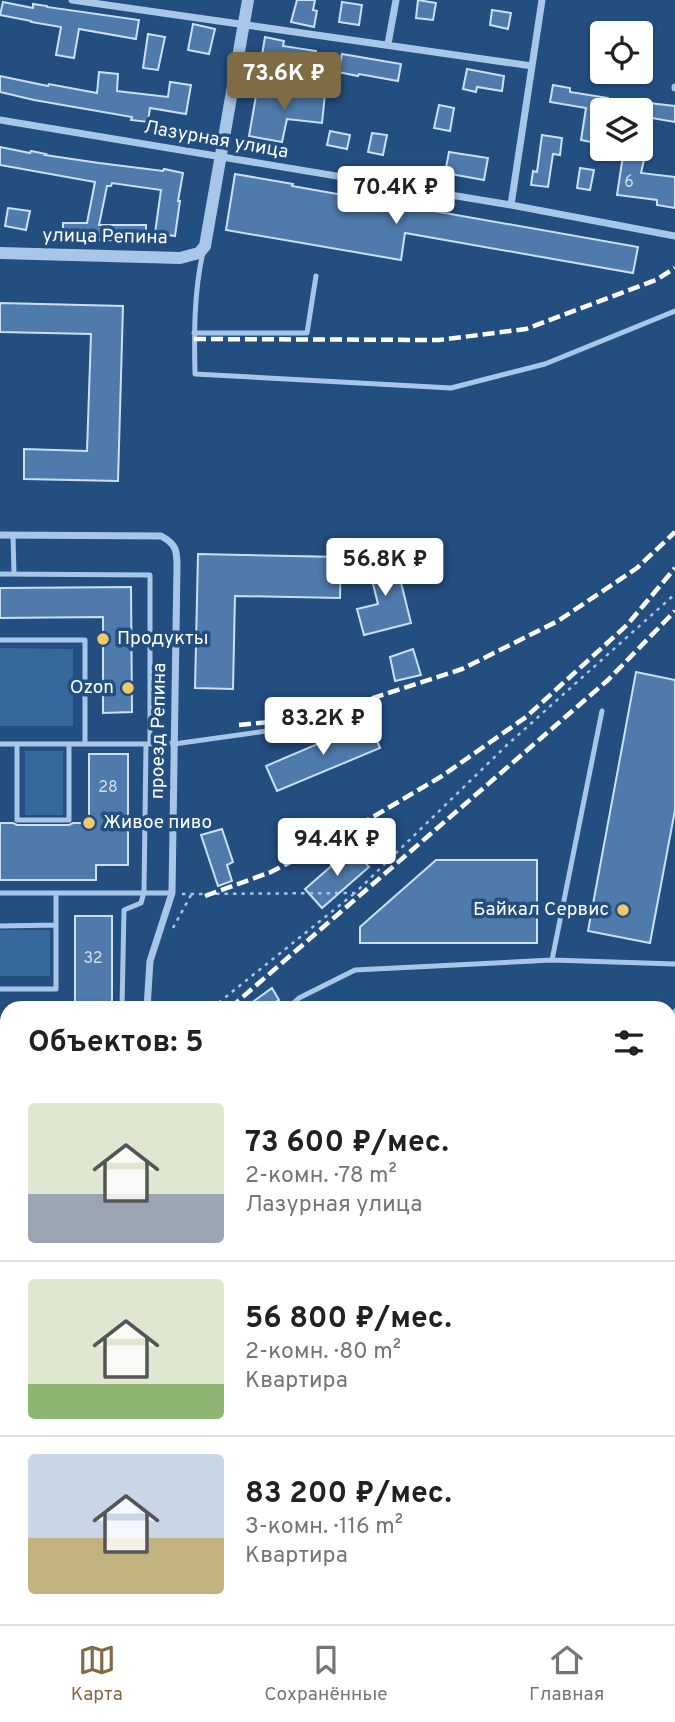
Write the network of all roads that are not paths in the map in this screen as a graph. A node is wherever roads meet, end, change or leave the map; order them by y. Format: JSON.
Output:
{"nodes":[{"id":1,"x":72,"y":0,"type":"edge"},
{"id":2,"x":248,"y":0,"type":"edge"},
{"id":3,"x":396,"y":0,"type":"edge"},
{"id":4,"x":542,"y":0,"type":"edge"},
{"id":5,"x":104,"y":3,"type":"edge"},
{"id":6,"x":244,"y":25,"type":"junction"},
{"id":7,"x":388,"y":44,"type":"junction"},
{"id":8,"x":532,"y":66,"type":"junction"},
{"id":9,"x":0,"y":120,"type":"edge"},
{"id":10,"x":221,"y":157,"type":"junction"},
{"id":11,"x":511,"y":205,"type":"junction"},
{"id":12,"x":675,"y":236,"type":"edge"},
{"id":13,"x":205,"y":246,"type":"junction"},
{"id":14,"x":0,"y":253,"type":"edge"},
{"id":15,"x":316,"y":276,"type":"dead end"},
{"id":16,"x":675,"y":311,"type":"edge"},
{"id":17,"x":194,"y":333,"type":"junction"},
{"id":18,"x":0,"y":535,"type":"edge"},
{"id":19,"x":13,"y":535,"type":"junction"},
{"id":20,"x":0,"y":574,"type":"edge"},
{"id":21,"x":14,"y":574,"type":"junction"},
{"id":22,"x":0,"y":640,"type":"edge"},
{"id":23,"x":601,"y":711,"type":"dead end"},
{"id":24,"x":353,"y":719,"type":"dead end"},
{"id":25,"x":0,"y":744,"type":"edge"},
{"id":26,"x":17,"y":744,"type":"junction"},
{"id":27,"x":69,"y":744,"type":"junction"},
{"id":28,"x":85,"y":744,"type":"junction"},
{"id":29,"x":148,"y":744,"type":"junction"},
{"id":30,"x":174,"y":744,"type":"junction"},
{"id":31,"x":144,"y":892,"type":"junction"},
{"id":32,"x":172,"y":892,"type":"junction"},
{"id":33,"x":0,"y":893,"type":"edge"},
{"id":34,"x":56,"y":893,"type":"junction"},
{"id":35,"x":56,"y":925,"type":"junction"},
{"id":36,"x":0,"y":926,"type":"edge"},
{"id":37,"x":552,"y":960,"type":"junction"},
{"id":38,"x":675,"y":964,"type":"edge"},
{"id":39,"x":0,"y":989,"type":"edge"},
{"id":40,"x":122,"y":1001,"type":"edge"},
{"id":41,"x":147,"y":1001,"type":"edge"},
{"id":42,"x":296,"y":1001,"type":"edge"}],
"edges":[{"from":1,"to":5,"type":"street"},
{"from":2,"to":6,"type":"street"},
{"from":3,"to":7,"type":"street"},
{"from":4,"to":8,"type":"street"},
{"from":5,"to":6,"type":"street"},
{"from":6,"to":7,"type":"street"},
{"from":6,"to":10,"type":"street"},
{"from":7,"to":8,"type":"street"},
{"from":8,"to":11,"type":"street"},
{"from":9,"to":10,"type":"street","name":"Лазурная улица"},
{"from":10,"to":11,"type":"street","name":"Лазурная улица"},
{"from":10,"to":13,"type":"street"},
{"from":11,"to":12,"type":"street","name":"Лазурная улица"},
{"from":13,"to":14,"type":"street","name":"улица Репина"},
{"from":13,"to":17,"type":"lane"},
{"from":15,"to":17,"type":"lane"},
{"from":16,"to":17,"type":"lane"},
{"from":18,"to":19,"type":"street","name":"проезд Репина"},
{"from":19,"to":21,"type":"lane"},
{"from":19,"to":30,"type":"street","name":"проезд Репина"},
{"from":20,"to":21,"type":"lane"},
{"from":21,"to":29,"type":"lane"},
{"from":22,"to":28,"type":"lane"},
{"from":23,"to":37,"type":"lane"},
{"from":24,"to":30,"type":"lane"},
{"from":25,"to":26,"type":"lane"},
{"from":26,"to":27,"type":"lane"},
{"from":26,"to":27,"type":"lane"},
{"from":27,"to":28,"type":"lane"},
{"from":28,"to":29,"type":"lane"},
{"from":29,"to":30,"type":"lane"},
{"from":29,"to":31,"type":"lane"},
{"from":30,"to":32,"type":"street","name":"проезд Репина"},
{"from":31,"to":32,"type":"lane"},
{"from":31,"to":34,"type":"lane"},
{"from":31,"to":40,"type":"lane"},
{"from":32,"to":41,"type":"street","name":"проезд Репина"},
{"from":33,"to":34,"type":"lane"},
{"from":34,"to":35,"type":"lane"},
{"from":35,"to":36,"type":"lane"},
{"from":35,"to":39,"type":"lane"},
{"from":37,"to":38,"type":"lane"},
{"from":37,"to":42,"type":"lane"}]}
